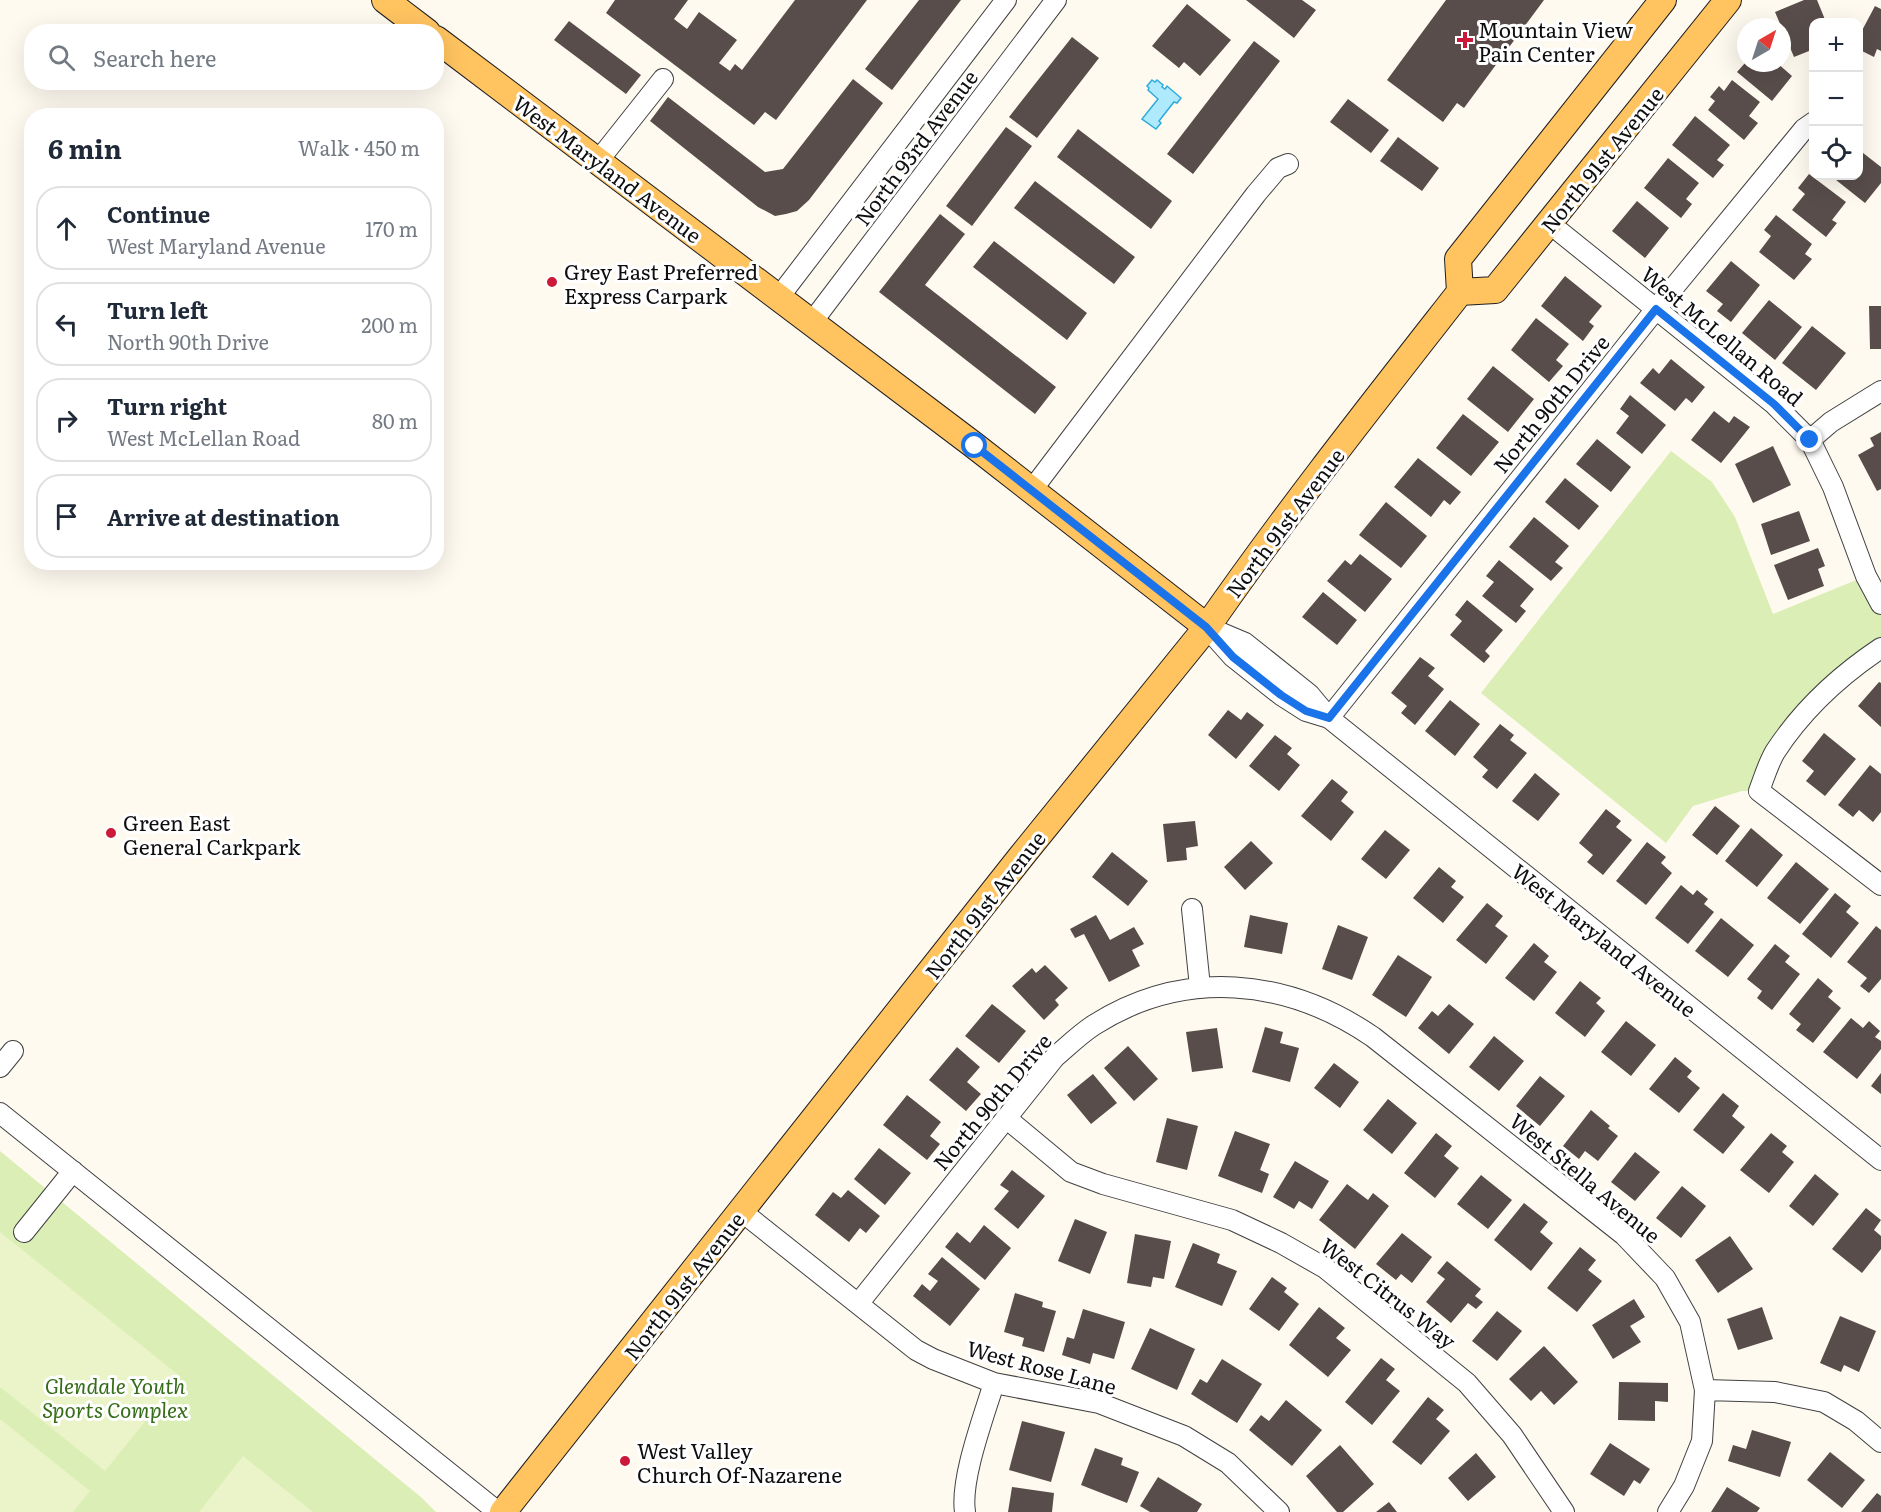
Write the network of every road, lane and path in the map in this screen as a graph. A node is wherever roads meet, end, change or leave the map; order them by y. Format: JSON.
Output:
{"nodes":[{"id":1,"x":385,"y":0,"type":"edge"},
{"id":2,"x":1006,"y":0,"type":"edge"},
{"id":3,"x":1056,"y":0,"type":"edge"},
{"id":4,"x":1663,"y":0,"type":"edge"},
{"id":5,"x":1728,"y":0,"type":"edge"},
{"id":6,"x":416,"y":24,"type":"edge"},
{"id":7,"x":444,"y":45,"type":"edge"},
{"id":8,"x":663,"y":79,"type":"dead end"},
{"id":9,"x":1809,"y":126,"type":"edge"},
{"id":10,"x":598,"y":161,"type":"junction"},
{"id":11,"x":1288,"y":164,"type":"dead end"},
{"id":12,"x":1549,"y":223,"type":"junction"},
{"id":13,"x":1460,"y":292,"type":"junction"},
{"id":14,"x":779,"y":297,"type":"junction"},
{"id":15,"x":1656,"y":309,"type":"junction"},
{"id":16,"x":812,"y":322,"type":"junction"},
{"id":17,"x":1881,"y":391,"type":"edge"},
{"id":18,"x":1810,"y":440,"type":"junction"},
{"id":19,"x":1031,"y":491,"type":"junction"},
{"id":20,"x":1881,"y":604,"type":"edge"},
{"id":21,"x":1206,"y":627,"type":"junction"},
{"id":22,"x":1881,"y":648,"type":"edge"},
{"id":23,"x":1329,"y":718,"type":"junction"},
{"id":24,"x":1881,"y":885,"type":"edge"},
{"id":25,"x":1192,"y":909,"type":"dead end"},
{"id":26,"x":1200,"y":987,"type":"junction"},
{"id":27,"x":1238,"y":987,"type":"joint"},
{"id":28,"x":0,"y":1113,"type":"edge"},
{"id":29,"x":1006,"y":1118,"type":"junction"},
{"id":30,"x":1881,"y":1160,"type":"edge"},
{"id":31,"x":73,"y":1171,"type":"junction"},
{"id":32,"x":741,"y":1211,"type":"junction"},
{"id":33,"x":24,"y":1232,"type":"dead end"},
{"id":34,"x":858,"y":1304,"type":"junction"},
{"id":35,"x":994,"y":1383,"type":"junction"},
{"id":36,"x":1705,"y":1390,"type":"junction"},
{"id":37,"x":1881,"y":1442,"type":"edge"},
{"id":38,"x":501,"y":1512,"type":"edge"},
{"id":39,"x":964,"y":1512,"type":"edge"},
{"id":40,"x":1279,"y":1512,"type":"edge"},
{"id":41,"x":1564,"y":1512,"type":"edge"},
{"id":42,"x":1668,"y":1512,"type":"edge"}],
"edges":[{"from":1,"to":6,"type":"main road"},
{"from":2,"to":14,"type":"street","name":"North 93rd Avenue"},
{"from":3,"to":16,"type":"street","name":"North 93rd Avenue"},
{"from":4,"to":13,"type":"main road"},
{"from":5,"to":12,"type":"main road","name":"North 91st Avenue"},
{"from":7,"to":10,"type":"main road","name":"West Maryland Avenue"},
{"from":8,"to":10,"type":"street"},
{"from":9,"to":15,"type":"street","name":"North 90th Drive"},
{"from":10,"to":14,"type":"main road","name":"West Maryland Avenue"},
{"from":11,"to":19,"type":"street"},
{"from":12,"to":13,"type":"main road","name":"North 91st Avenue"},
{"from":12,"to":15,"type":"street","name":"West McLellan Road"},
{"from":13,"to":21,"type":"main road","name":"North 91st Avenue"},
{"from":14,"to":16,"type":"main road","name":"West Maryland Avenue"},
{"from":15,"to":18,"type":"street","name":"West McLellan Road"},
{"from":15,"to":23,"type":"street","name":"North 90th Drive"},
{"from":16,"to":19,"type":"main road","name":"West Maryland Avenue"},
{"from":17,"to":18,"type":"street"},
{"from":18,"to":20,"type":"street","name":"West McLellan Road"},
{"from":19,"to":21,"type":"main road","name":"West Maryland Avenue"},
{"from":21,"to":23,"type":"street","name":"West Maryland Avenue"},
{"from":21,"to":32,"type":"main road","name":"North 91st Avenue"},
{"from":22,"to":24,"type":"street"},
{"from":23,"to":30,"type":"street","name":"West Maryland Avenue"},
{"from":25,"to":26,"type":"street"},
{"from":26,"to":27,"type":"street","name":"North 90th Drive"},
{"from":26,"to":29,"type":"street","name":"North 90th Drive"},
{"from":27,"to":36,"type":"street","name":"West Stella Avenue"},
{"from":28,"to":31,"type":"street"},
{"from":29,"to":34,"type":"street","name":"North 90th Drive"},
{"from":29,"to":41,"type":"street","name":"West Citrus Way"},
{"from":31,"to":33,"type":"street"},
{"from":31,"to":38,"type":"street"},
{"from":32,"to":34,"type":"street","name":"West Rose Lane"},
{"from":32,"to":38,"type":"main road","name":"North 91st Avenue"},
{"from":34,"to":35,"type":"street","name":"West Rose Lane"},
{"from":35,"to":39,"type":"street"},
{"from":35,"to":40,"type":"street","name":"West Rose Lane"},
{"from":36,"to":37,"type":"street"},
{"from":36,"to":42,"type":"street","name":"West Stella Avenue"}]}
